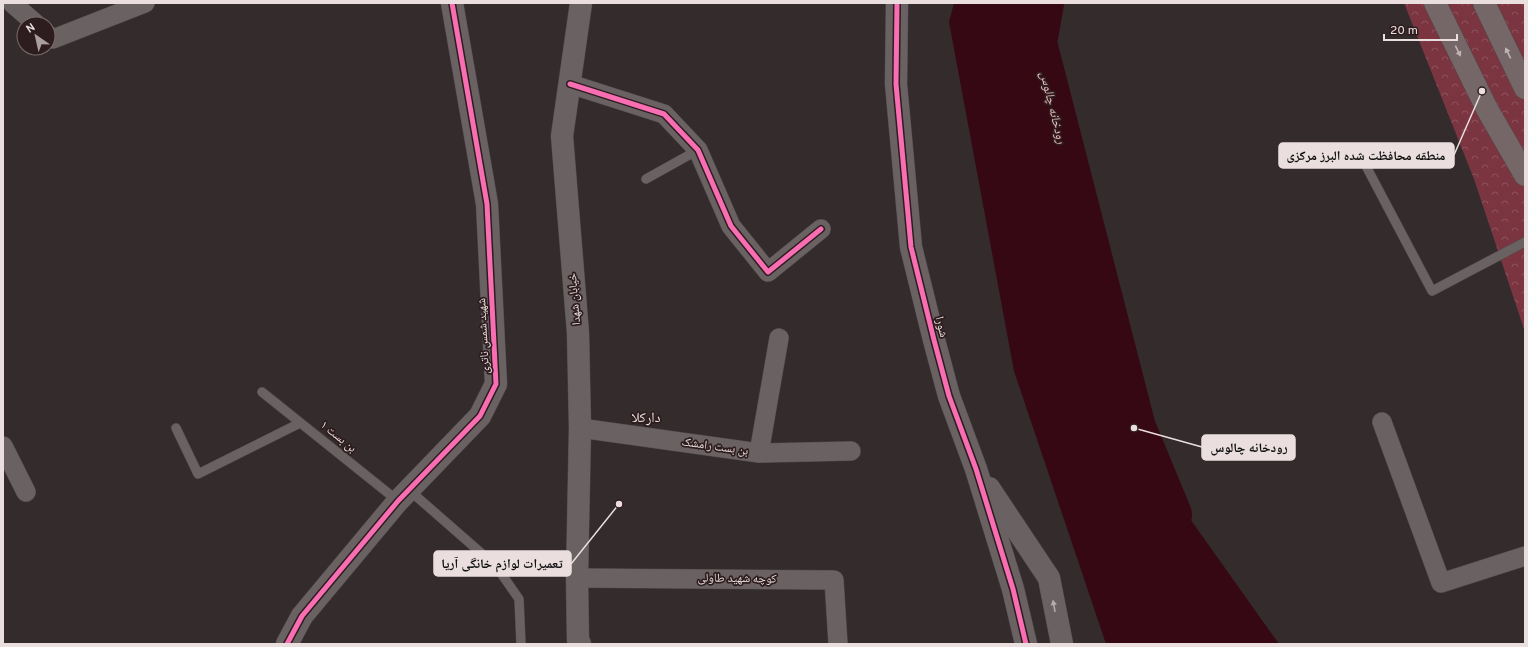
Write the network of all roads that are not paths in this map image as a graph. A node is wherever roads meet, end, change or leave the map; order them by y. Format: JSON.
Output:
{"nodes":[{"id":1,"x":12,"y":3,"type":"edge"},
{"id":2,"x":145,"y":3,"type":"edge"},
{"id":3,"x":452,"y":3,"type":"edge"},
{"id":4,"x":581,"y":3,"type":"edge"},
{"id":5,"x":897,"y":3,"type":"edge"},
{"id":6,"x":1435,"y":3,"type":"edge"},
{"id":7,"x":1484,"y":3,"type":"edge"},
{"id":8,"x":27,"y":16,"type":"edge"},
{"id":9,"x":56,"y":38,"type":"edge"},
{"id":10,"x":570,"y":84,"type":"junction"},
{"id":11,"x":1525,"y":88,"type":"edge"},
{"id":12,"x":698,"y":150,"type":"junction"},
{"id":13,"x":1367,"y":168,"type":"dead end"},
{"id":14,"x":1525,"y":176,"type":"edge"},
{"id":15,"x":646,"y":179,"type":"dead end"},
{"id":16,"x":821,"y":229,"type":"dead end"},
{"id":17,"x":1525,"y":242,"type":"edge"},
{"id":18,"x":779,"y":338,"type":"dead end"},
{"id":19,"x":262,"y":392,"type":"dead end"},
{"id":20,"x":1382,"y":422,"type":"dead end"},
{"id":21,"x":300,"y":423,"type":"junction"},
{"id":22,"x":176,"y":428,"type":"dead end"},
{"id":23,"x":580,"y":428,"type":"junction"},
{"id":24,"x":3,"y":446,"type":"edge"},
{"id":25,"x":851,"y":451,"type":"dead end"},
{"id":26,"x":759,"y":453,"type":"junction"},
{"id":27,"x":976,"y":469,"type":"junction"},
{"id":28,"x":26,"y":492,"type":"dead end"},
{"id":29,"x":404,"y":495,"type":"junction"},
{"id":30,"x":1525,"y":556,"type":"edge"},
{"id":31,"x":577,"y":578,"type":"junction"},
{"id":32,"x":287,"y":644,"type":"edge"},
{"id":33,"x":521,"y":644,"type":"edge"},
{"id":34,"x":580,"y":644,"type":"edge"},
{"id":35,"x":838,"y":644,"type":"edge"},
{"id":36,"x":1026,"y":644,"type":"edge"},
{"id":37,"x":1062,"y":644,"type":"edge"}],
"edges":[{"from":1,"to":8,"type":"street"},
{"from":2,"to":9,"type":"street"},
{"from":3,"to":29,"type":"street","name":"شهید شمس ناتری"},
{"from":4,"to":10,"type":"street","name":"خیابان شهدا"},
{"from":5,"to":27,"type":"street","name":"شورا"},
{"from":6,"to":14,"type":"main road","one_way":true},
{"from":11,"to":7,"type":"main road","one_way":true},
{"from":10,"to":12,"type":"street"},
{"from":10,"to":23,"type":"street","name":"خیابان شهدا"},
{"from":12,"to":15,"type":"lane"},
{"from":12,"to":16,"type":"street"},
{"from":13,"to":17,"type":"lane"},
{"from":18,"to":26,"type":"street"},
{"from":19,"to":21,"type":"lane","name":"بن بست ۱"},
{"from":20,"to":30,"type":"street"},
{"from":21,"to":22,"type":"lane"},
{"from":21,"to":29,"type":"lane","name":"بن بست ۱"},
{"from":23,"to":26,"type":"street","name":"بن بست رامشک"},
{"from":23,"to":31,"type":"street","name":"خیابان شهدا"},
{"from":24,"to":28,"type":"street"},
{"from":25,"to":26,"type":"street","name":"بن بست رامشک"},
{"from":27,"to":36,"type":"street","name":"شورا"},
{"from":37,"to":27,"type":"street","name":"شورا","one_way":true},
{"from":29,"to":32,"type":"street","name":"شهید شمس ناتری"},
{"from":29,"to":33,"type":"lane","name":"بن بست ۱"},
{"from":31,"to":34,"type":"street","name":"خیابان شهدا"},
{"from":31,"to":35,"type":"street","name":"کوچه شهید طاولی"}]}
